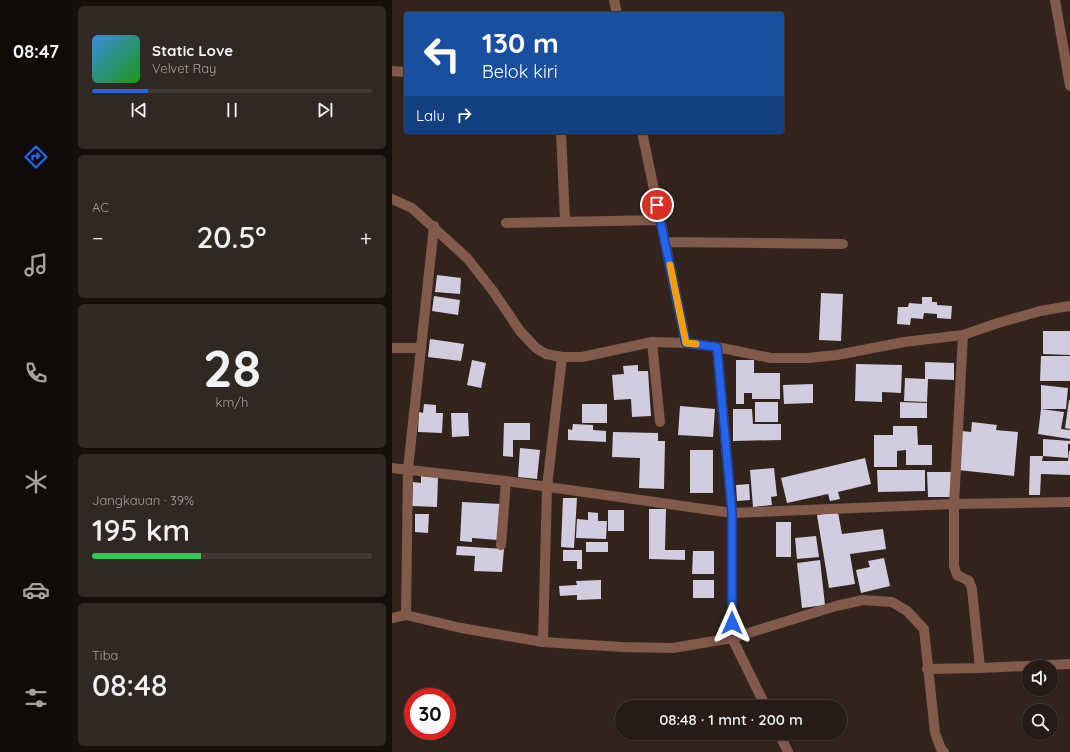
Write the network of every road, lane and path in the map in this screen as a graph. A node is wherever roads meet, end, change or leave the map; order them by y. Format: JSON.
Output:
{"nodes":[{"id":1,"x":614,"y":0,"type":"edge"},
{"id":2,"x":1055,"y":0,"type":"edge"},
{"id":3,"x":617,"y":12,"type":"edge"},
{"id":4,"x":392,"y":71,"type":"edge"},
{"id":5,"x":404,"y":72,"type":"edge"},
{"id":6,"x":1070,"y":86,"type":"edge"},
{"id":7,"x":561,"y":134,"type":"edge"},
{"id":8,"x":642,"y":134,"type":"edge"},
{"id":9,"x":392,"y":199,"type":"edge"},
{"id":10,"x":660,"y":220,"type":"junction"},
{"id":11,"x":565,"y":221,"type":"junction"},
{"id":12,"x":506,"y":223,"type":"dead end"},
{"id":13,"x":434,"y":226,"type":"junction"},
{"id":14,"x":665,"y":242,"type":"junction"},
{"id":15,"x":842,"y":244,"type":"dead end"},
{"id":16,"x":1070,"y":306,"type":"edge"},
{"id":17,"x":963,"y":335,"type":"junction"},
{"id":18,"x":652,"y":342,"type":"junction"},
{"id":19,"x":686,"y":343,"type":"junction"},
{"id":20,"x":717,"y":347,"type":"junction"},
{"id":21,"x":392,"y":348,"type":"edge"},
{"id":22,"x":421,"y":348,"type":"junction"},
{"id":23,"x":562,"y":357,"type":"junction"},
{"id":24,"x":660,"y":422,"type":"dead end"},
{"id":25,"x":392,"y":468,"type":"edge"},
{"id":26,"x":408,"y":469,"type":"junction"},
{"id":27,"x":506,"y":481,"type":"junction"},
{"id":28,"x":547,"y":487,"type":"junction"},
{"id":29,"x":1070,"y":502,"type":"edge"},
{"id":30,"x":954,"y":504,"type":"junction"},
{"id":31,"x":732,"y":513,"type":"junction"},
{"id":32,"x":501,"y":545,"type":"dead end"},
{"id":33,"x":406,"y":615,"type":"junction"},
{"id":34,"x":392,"y":618,"type":"edge"},
{"id":35,"x":732,"y":638,"type":"junction"},
{"id":36,"x":543,"y":642,"type":"junction"},
{"id":37,"x":1070,"y":664,"type":"edge"},
{"id":38,"x":980,"y":668,"type":"junction"},
{"id":39,"x":927,"y":669,"type":"junction"},
{"id":40,"x":763,"y":700,"type":"edge"},
{"id":41,"x":782,"y":740,"type":"edge"},
{"id":42,"x":788,"y":752,"type":"edge"},
{"id":43,"x":944,"y":752,"type":"edge"}],
"edges":[{"from":1,"to":3,"type":"street"},
{"from":2,"to":6,"type":"street"},
{"from":4,"to":5,"type":"street"},
{"from":7,"to":11,"type":"street"},
{"from":8,"to":10,"type":"street"},
{"from":9,"to":13,"type":"street"},
{"from":10,"to":11,"type":"street"},
{"from":10,"to":14,"type":"street"},
{"from":11,"to":12,"type":"street"},
{"from":13,"to":22,"type":"street"},
{"from":13,"to":23,"type":"street"},
{"from":14,"to":15,"type":"street"},
{"from":14,"to":19,"type":"street"},
{"from":16,"to":17,"type":"street"},
{"from":17,"to":20,"type":"street"},
{"from":17,"to":30,"type":"street"},
{"from":18,"to":19,"type":"street"},
{"from":18,"to":23,"type":"street"},
{"from":18,"to":24,"type":"street"},
{"from":19,"to":20,"type":"street"},
{"from":20,"to":31,"type":"street"},
{"from":21,"to":22,"type":"street"},
{"from":22,"to":26,"type":"street"},
{"from":23,"to":28,"type":"street"},
{"from":25,"to":26,"type":"street"},
{"from":26,"to":27,"type":"street"},
{"from":26,"to":33,"type":"street"},
{"from":27,"to":28,"type":"street"},
{"from":27,"to":32,"type":"street"},
{"from":28,"to":31,"type":"street"},
{"from":28,"to":36,"type":"street"},
{"from":29,"to":30,"type":"street"},
{"from":30,"to":31,"type":"street"},
{"from":30,"to":38,"type":"street"},
{"from":31,"to":35,"type":"street"},
{"from":33,"to":34,"type":"street"},
{"from":33,"to":36,"type":"street"},
{"from":35,"to":36,"type":"street"},
{"from":35,"to":39,"type":"street"},
{"from":35,"to":40,"type":"street"},
{"from":37,"to":38,"type":"street"},
{"from":38,"to":39,"type":"street"},
{"from":39,"to":43,"type":"street"},
{"from":41,"to":42,"type":"street"}]}
